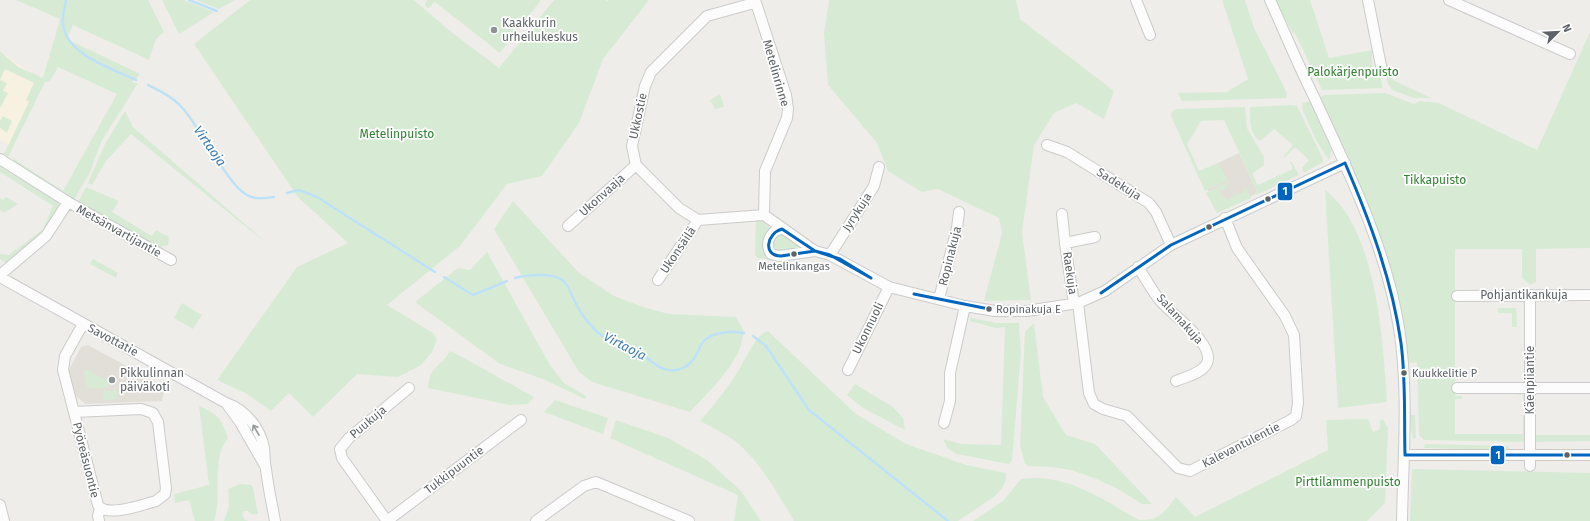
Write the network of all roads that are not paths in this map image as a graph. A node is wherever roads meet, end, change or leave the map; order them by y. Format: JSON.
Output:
{"nodes":[{"id":1,"x":1136,"y":0,"type":"edge"},
{"id":2,"x":1270,"y":0,"type":"edge"},
{"id":3,"x":1368,"y":0,"type":"edge"},
{"id":4,"x":1449,"y":0,"type":"edge"},
{"id":5,"x":754,"y":2,"type":"edge"},
{"id":6,"x":1150,"y":35,"type":"dead end"},
{"id":7,"x":1570,"y":54,"type":"dead end"},
{"id":8,"x":1382,"y":71,"type":"dead end"},
{"id":9,"x":1047,"y":145,"type":"dead end"},
{"id":10,"x":0,"y":158,"type":"edge"},
{"id":11,"x":1345,"y":163,"type":"junction"},
{"id":12,"x":636,"y":165,"type":"junction"},
{"id":13,"x":879,"y":167,"type":"dead end"},
{"id":14,"x":68,"y":202,"type":"junction"},
{"id":15,"x":959,"y":212,"type":"dead end"},
{"id":16,"x":1062,"y":214,"type":"dead end"},
{"id":17,"x":764,"y":215,"type":"junction"},
{"id":18,"x":1225,"y":218,"type":"junction"},
{"id":19,"x":698,"y":220,"type":"junction"},
{"id":20,"x":568,"y":226,"type":"dead end"},
{"id":21,"x":782,"y":229,"type":"junction"},
{"id":22,"x":1095,"y":237,"type":"dead end"},
{"id":23,"x":1065,"y":243,"type":"junction"},
{"id":24,"x":1171,"y":245,"type":"junction"},
{"id":25,"x":815,"y":251,"type":"junction"},
{"id":26,"x":830,"y":255,"type":"junction"},
{"id":27,"x":171,"y":260,"type":"dead end"},
{"id":28,"x":1138,"y":267,"type":"junction"},
{"id":29,"x":0,"y":276,"type":"edge"},
{"id":30,"x":658,"y":280,"type":"dead end"},
{"id":31,"x":889,"y":287,"type":"junction"},
{"id":32,"x":1530,"y":295,"type":"junction"},
{"id":33,"x":1590,"y":295,"type":"edge"},
{"id":34,"x":1457,"y":296,"type":"dead end"},
{"id":35,"x":938,"y":300,"type":"junction"},
{"id":36,"x":1076,"y":303,"type":"junction"},
{"id":37,"x":965,"y":306,"type":"junction"},
{"id":38,"x":83,"y":324,"type":"junction"},
{"id":39,"x":848,"y":370,"type":"dead end"},
{"id":40,"x":1176,"y":381,"type":"dead end"},
{"id":41,"x":409,"y":388,"type":"dead end"},
{"id":42,"x":1457,"y":388,"type":"dead end"},
{"id":43,"x":1530,"y":388,"type":"junction"},
{"id":44,"x":1590,"y":388,"type":"edge"},
{"id":45,"x":74,"y":412,"type":"junction"},
{"id":46,"x":521,"y":420,"type":"dead end"},
{"id":47,"x":944,"y":422,"type":"dead end"},
{"id":48,"x":1405,"y":455,"type":"junction"},
{"id":49,"x":1530,"y":455,"type":"junction"},
{"id":50,"x":1590,"y":455,"type":"edge"},
{"id":51,"x":1530,"y":466,"type":"dead end"},
{"id":52,"x":0,"y":505,"type":"edge"},
{"id":53,"x":100,"y":508,"type":"junction"},
{"id":54,"x":4,"y":521,"type":"edge"},
{"id":55,"x":99,"y":521,"type":"edge"},
{"id":56,"x":275,"y":521,"type":"edge"},
{"id":57,"x":387,"y":521,"type":"edge"},
{"id":58,"x":536,"y":521,"type":"edge"},
{"id":59,"x":689,"y":521,"type":"edge"},
{"id":60,"x":1402,"y":521,"type":"edge"}],
"edges":[{"from":1,"to":6,"type":"street"},
{"from":2,"to":11,"type":"street"},
{"from":3,"to":8,"type":"street"},
{"from":4,"to":7,"type":"street"},
{"from":5,"to":12,"type":"street","name":"Ukkostie"},
{"from":5,"to":17,"type":"street","name":"Metelinrinne"},
{"from":9,"to":24,"type":"street","name":"Sadekuja"},
{"from":10,"to":14,"type":"street","name":"Metsänvartijantie"},
{"from":11,"to":18,"type":"street"},
{"from":11,"to":48,"type":"street"},
{"from":12,"to":19,"type":"street"},
{"from":12,"to":20,"type":"street","name":"Ukonvaaja"},
{"from":13,"to":26,"type":"street","name":"Jyrykuja"},
{"from":14,"to":27,"type":"street","name":"Metsänvartijantie"},
{"from":14,"to":29,"type":"street","name":"Metsänvartijantie"},
{"from":15,"to":35,"type":"street","name":"Ropinakuja"},
{"from":16,"to":23,"type":"street","name":"Raekuja"},
{"from":17,"to":19,"type":"street"},
{"from":17,"to":21,"type":"street"},
{"from":18,"to":24,"type":"street"},
{"from":18,"to":36,"type":"street","name":"Kalevantulentie"},
{"from":19,"to":30,"type":"street","name":"Ukonsäilä"},
{"from":21,"to":25,"type":"street"},
{"from":21,"to":25,"type":"street"},
{"from":22,"to":23,"type":"street","name":"Raekuja"},
{"from":23,"to":36,"type":"street","name":"Raekuja"},
{"from":24,"to":28,"type":"street"},
{"from":25,"to":26,"type":"street"},
{"from":26,"to":31,"type":"street"},
{"from":28,"to":36,"type":"street"},
{"from":28,"to":40,"type":"street","name":"Salamakuja"},
{"from":29,"to":38,"type":"street","name":"Savottatie"},
{"from":31,"to":35,"type":"street"},
{"from":31,"to":39,"type":"street","name":"Ukonnuoli"},
{"from":32,"to":33,"type":"street","name":"Pohjantikankuja"},
{"from":32,"to":34,"type":"street","name":"Pohjantikankuja"},
{"from":32,"to":43,"type":"street","name":"Käenpiiantie"},
{"from":35,"to":37,"type":"street"},
{"from":36,"to":37,"type":"street"},
{"from":37,"to":47,"type":"street"},
{"from":38,"to":45,"type":"street","name":"Pyöreäsuontie"},
{"from":38,"to":56,"type":"street","name":"Savottatie"},
{"from":41,"to":57,"type":"street","name":"Puukuja"},
{"from":42,"to":43,"type":"street"},
{"from":43,"to":44,"type":"street"},
{"from":43,"to":49,"type":"street","name":"Käenpiiantie"},
{"from":45,"to":53,"type":"street","name":"Pyöreäsuontie"},
{"from":45,"to":53,"type":"street","name":"Pyöreäsuontie"},
{"from":46,"to":57,"type":"street","name":"Tukkipuuntie"},
{"from":48,"to":49,"type":"street"},
{"from":48,"to":60,"type":"street"},
{"from":49,"to":50,"type":"street"},
{"from":49,"to":51,"type":"street","name":"Käenpiiantie"},
{"from":52,"to":54,"type":"street"},
{"from":53,"to":55,"type":"street","name":"Pyöreäsuontie"},
{"from":58,"to":59,"type":"street"}]}
